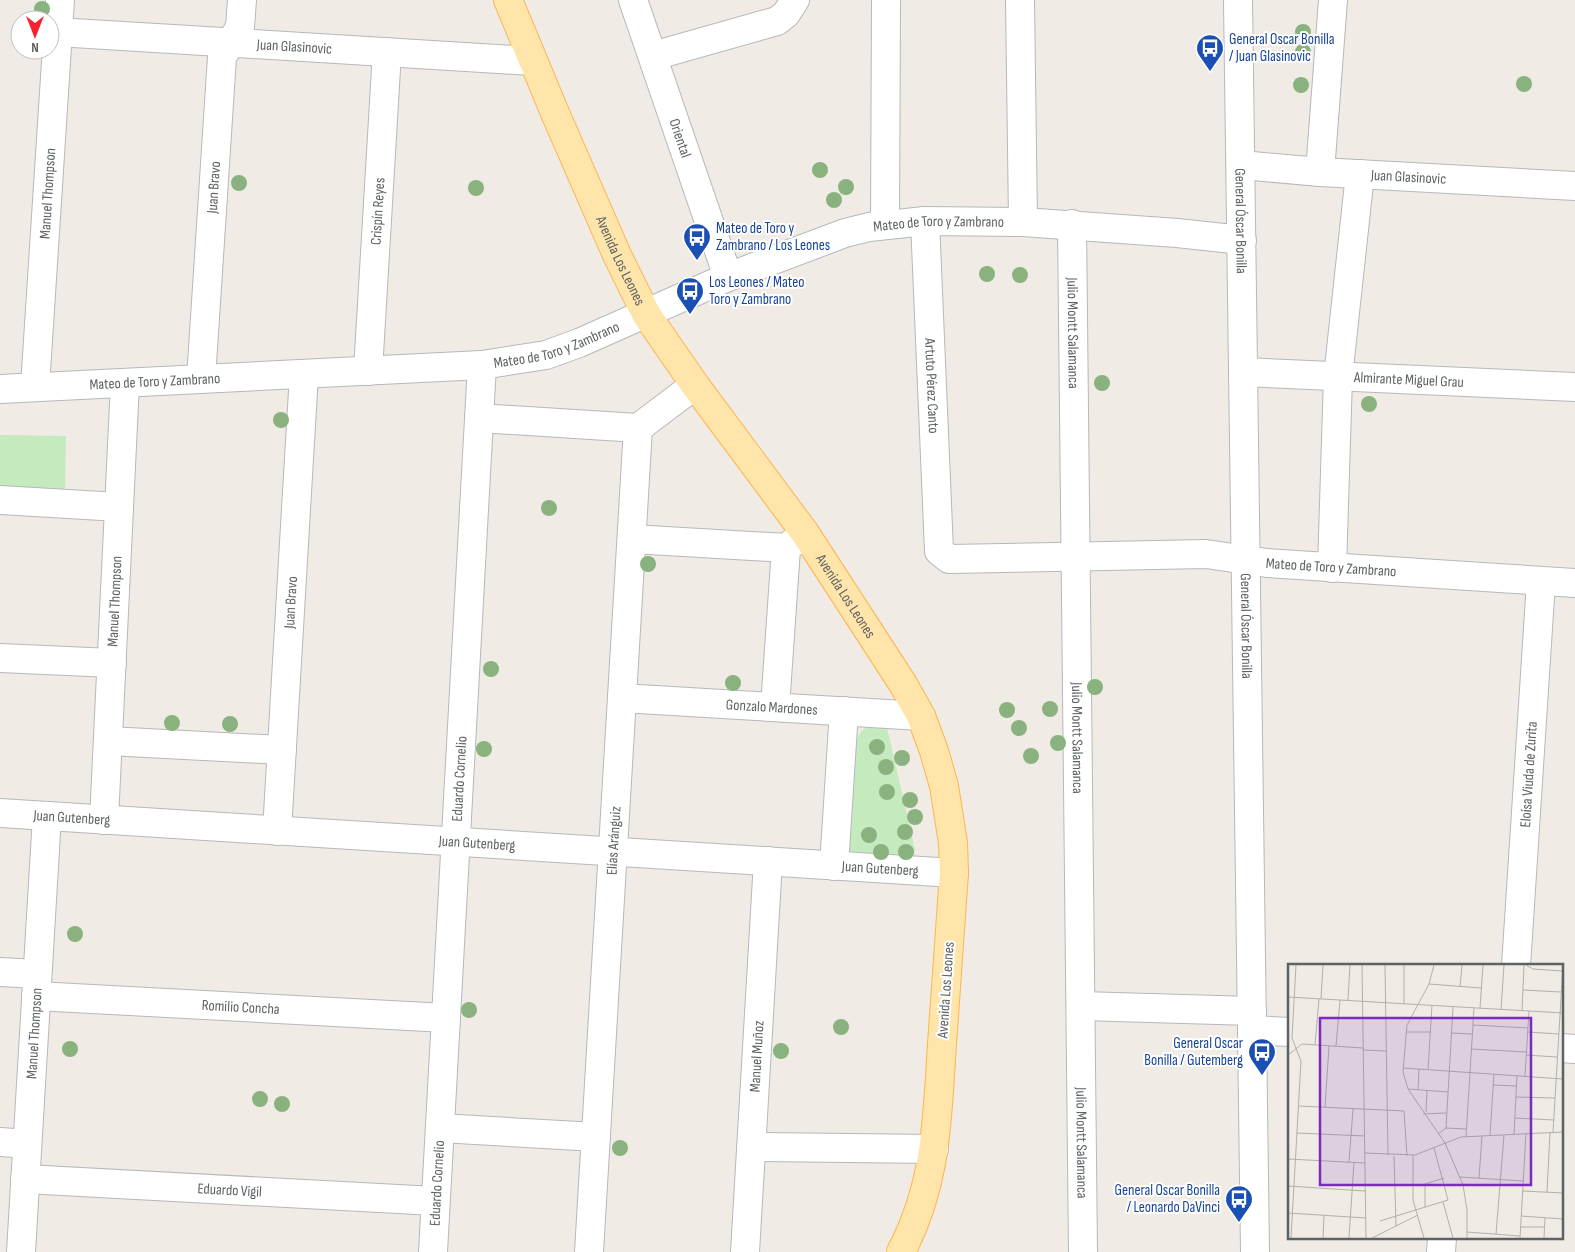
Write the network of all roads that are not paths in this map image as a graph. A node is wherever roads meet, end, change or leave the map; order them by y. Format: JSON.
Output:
{"nodes":[{"id":1,"x":242,"y":0,"type":"edge"},
{"id":2,"x":508,"y":0,"type":"edge"},
{"id":3,"x":633,"y":0,"type":"edge"},
{"id":4,"x":795,"y":0,"type":"edge"},
{"id":5,"x":886,"y":0,"type":"edge"},
{"id":6,"x":1020,"y":0,"type":"edge"},
{"id":7,"x":1238,"y":0,"type":"edge"},
{"id":8,"x":1333,"y":0,"type":"edge"},
{"id":9,"x":60,"y":32,"type":"edge"},
{"id":10,"x":231,"y":43,"type":"junction"},
{"id":11,"x":387,"y":52,"type":"junction"},
{"id":12,"x":653,"y":56,"type":"junction"},
{"id":13,"x":56,"y":60,"type":"edge"},
{"id":14,"x":532,"y":61,"type":"junction"},
{"id":15,"x":1241,"y":165,"type":"junction"},
{"id":16,"x":1320,"y":172,"type":"junction"},
{"id":17,"x":1360,"y":174,"type":"junction"},
{"id":18,"x":1575,"y":186,"type":"edge"},
{"id":19,"x":925,"y":221,"type":"junction"},
{"id":20,"x":1023,"y":222,"type":"junction"},
{"id":21,"x":1072,"y":224,"type":"junction"},
{"id":22,"x":885,"y":225,"type":"junction"},
{"id":23,"x":1242,"y":240,"type":"junction"},
{"id":24,"x":728,"y":277,"type":"junction"},
{"id":25,"x":646,"y":314,"type":"junction"},
{"id":26,"x":482,"y":365,"type":"junction"},
{"id":27,"x":368,"y":370,"type":"junction"},
{"id":28,"x":1243,"y":372,"type":"junction"},
{"id":29,"x":304,"y":374,"type":"junction"},
{"id":30,"x":1338,"y":377,"type":"junction"},
{"id":31,"x":201,"y":379,"type":"junction"},
{"id":32,"x":125,"y":383,"type":"junction"},
{"id":33,"x":696,"y":385,"type":"junction"},
{"id":34,"x":35,"y":387,"type":"junction"},
{"id":35,"x":1575,"y":387,"type":"edge"},
{"id":36,"x":0,"y":389,"type":"edge"},
{"id":37,"x":479,"y":418,"type":"junction"},
{"id":38,"x":638,"y":428,"type":"junction"},
{"id":39,"x":0,"y":500,"type":"edge"},
{"id":40,"x":119,"y":507,"type":"junction"},
{"id":41,"x":632,"y":538,"type":"junction"},
{"id":42,"x":795,"y":540,"type":"junction"},
{"id":43,"x":939,"y":551,"type":"joint"},
{"id":44,"x":1076,"y":556,"type":"junction"},
{"id":45,"x":1246,"y":560,"type":"junction"},
{"id":46,"x":1332,"y":568,"type":"junction"},
{"id":47,"x":1541,"y":582,"type":"junction"},
{"id":48,"x":1575,"y":583,"type":"edge"},
{"id":49,"x":0,"y":658,"type":"edge"},
{"id":50,"x":112,"y":663,"type":"junction"},
{"id":51,"x":622,"y":698,"type":"junction"},
{"id":52,"x":775,"y":707,"type":"junction"},
{"id":53,"x":844,"y":712,"type":"junction"},
{"id":54,"x":921,"y":716,"type":"junction"},
{"id":55,"x":108,"y":741,"type":"junction"},
{"id":56,"x":282,"y":750,"type":"junction"},
{"id":57,"x":0,"y":813,"type":"edge"},
{"id":58,"x":46,"y":816,"type":"junction"},
{"id":59,"x":104,"y":820,"type":"junction"},
{"id":60,"x":277,"y":831,"type":"junction"},
{"id":61,"x":456,"y":842,"type":"junction"},
{"id":62,"x":613,"y":852,"type":"junction"},
{"id":63,"x":768,"y":861,"type":"junction"},
{"id":64,"x":834,"y":866,"type":"junction"},
{"id":65,"x":954,"y":873,"type":"junction"},
{"id":66,"x":1516,"y":964,"type":"edge"},
{"id":67,"x":0,"y":972,"type":"edge"},
{"id":68,"x":37,"y":985,"type":"junction"},
{"id":69,"x":1080,"y":1006,"type":"junction"},
{"id":70,"x":446,"y":1018,"type":"junction"},
{"id":71,"x":1252,"y":1020,"type":"junction"},
{"id":72,"x":1288,"y":1032,"type":"edge"},
{"id":73,"x":1562,"y":1048,"type":"edge"},
{"id":74,"x":1575,"y":1049,"type":"edge"},
{"id":75,"x":440,"y":1128,"type":"junction"},
{"id":76,"x":596,"y":1137,"type":"junction"},
{"id":77,"x":0,"y":1142,"type":"edge"},
{"id":78,"x":27,"y":1144,"type":"junction"},
{"id":79,"x":751,"y":1147,"type":"junction"},
{"id":80,"x":934,"y":1149,"type":"junction"},
{"id":81,"x":25,"y":1179,"type":"junction"},
{"id":82,"x":435,"y":1201,"type":"junction"},
{"id":83,"x":21,"y":1252,"type":"edge"},
{"id":84,"x":433,"y":1252,"type":"edge"},
{"id":85,"x":588,"y":1252,"type":"edge"},
{"id":86,"x":744,"y":1252,"type":"edge"},
{"id":87,"x":901,"y":1252,"type":"edge"},
{"id":88,"x":1083,"y":1252,"type":"edge"},
{"id":89,"x":1255,"y":1252,"type":"edge"}],
"edges":[{"from":1,"to":10,"type":"street","name":"Juan Bravo"},
{"from":2,"to":14,"type":"main road","name":"Avenida Los Leones"},
{"from":3,"to":12,"type":"street","name":"Oriental"},
{"from":4,"to":12,"type":"street"},
{"from":5,"to":22,"type":"street"},
{"from":6,"to":20,"type":"street"},
{"from":7,"to":15,"type":"street","name":"General Óscar Bonilla"},
{"from":8,"to":16,"type":"street"},
{"from":9,"to":10,"type":"street","name":"Juan Glasinovic"},
{"from":10,"to":11,"type":"street","name":"Juan Glasinovic"},
{"from":10,"to":31,"type":"street","name":"Juan Bravo"},
{"from":11,"to":14,"type":"street","name":"Juan Glasinovic"},
{"from":11,"to":27,"type":"street","name":"Crispín Reyes"},
{"from":12,"to":24,"type":"street","name":"Oriental"},
{"from":13,"to":34,"type":"street","name":"Manuel Thompson"},
{"from":14,"to":25,"type":"main road","name":"Avenida Los Leones"},
{"from":15,"to":16,"type":"street","name":"Juan Glasinovic"},
{"from":15,"to":23,"type":"street","name":"General Óscar Bonilla"},
{"from":16,"to":17,"type":"street","name":"Juan Glasinovic"},
{"from":17,"to":18,"type":"street","name":"Juan Glasinovic"},
{"from":17,"to":30,"type":"street"},
{"from":19,"to":20,"type":"street","name":"Mateo de Toro y Zambrano"},
{"from":19,"to":22,"type":"street","name":"Mateo de Toro y Zambrano"},
{"from":19,"to":43,"type":"street","name":"Artuto Pérez Canto"},
{"from":20,"to":21,"type":"street","name":"Mateo de Toro y Zambrano"},
{"from":21,"to":23,"type":"street","name":"Mateo de Toro y Zambrano"},
{"from":21,"to":44,"type":"street","name":"Julio Montt Salamanca"},
{"from":22,"to":24,"type":"street","name":"Mateo de Toro y Zambrano"},
{"from":23,"to":28,"type":"street","name":"General Óscar Bonilla"},
{"from":24,"to":25,"type":"street","name":"Mateo de Toro y Zambrano"},
{"from":25,"to":26,"type":"street","name":"Mateo de Toro y Zambrano"},
{"from":25,"to":33,"type":"main road","name":"Avenida Los Leones"},
{"from":26,"to":27,"type":"street","name":"Mateo de Toro y Zambrano"},
{"from":26,"to":37,"type":"street","name":"Eduardo Cornelio"},
{"from":27,"to":29,"type":"street","name":"Mateo de Toro y Zambrano"},
{"from":28,"to":30,"type":"street","name":"Almirante Miguel Grau"},
{"from":28,"to":45,"type":"street","name":"General Óscar Bonilla"},
{"from":29,"to":31,"type":"street","name":"Mateo de Toro y Zambrano"},
{"from":29,"to":56,"type":"street","name":"Juan Bravo"},
{"from":30,"to":35,"type":"street","name":"Almirante Miguel Grau"},
{"from":30,"to":46,"type":"street"},
{"from":31,"to":32,"type":"street","name":"Mateo de Toro y Zambrano"},
{"from":32,"to":34,"type":"street","name":"Mateo de Toro y Zambrano"},
{"from":32,"to":40,"type":"street","name":"Manuel Thompson"},
{"from":33,"to":38,"type":"street"},
{"from":33,"to":42,"type":"main road","name":"Avenida Los Leones"},
{"from":34,"to":36,"type":"street","name":"Mateo de Toro y Zambrano"},
{"from":37,"to":38,"type":"street"},
{"from":37,"to":61,"type":"street","name":"Eduardo Cornelio"},
{"from":38,"to":41,"type":"street","name":"Elías Aránguiz"},
{"from":39,"to":40,"type":"street"},
{"from":40,"to":50,"type":"street","name":"Manuel Thompson"},
{"from":41,"to":42,"type":"street"},
{"from":41,"to":51,"type":"street","name":"Elías Aránguiz"},
{"from":42,"to":52,"type":"street"},
{"from":42,"to":54,"type":"main road","name":"Avenida Los Leones"},
{"from":43,"to":44,"type":"street","name":"Mateo de Toro y Zambrano"},
{"from":44,"to":45,"type":"street","name":"Mateo de Toro y Zambrano"},
{"from":44,"to":69,"type":"street","name":"Julio Montt Salamanca"},
{"from":45,"to":46,"type":"street","name":"Mateo de Toro y Zambrano"},
{"from":45,"to":71,"type":"street","name":"General Óscar Bonilla"},
{"from":46,"to":47,"type":"street","name":"Mateo de Toro y Zambrano"},
{"from":47,"to":48,"type":"street","name":"Mateo de Toro y Zambrano"},
{"from":47,"to":66,"type":"street","name":"Eloísa Viuda de Zurita"},
{"from":49,"to":50,"type":"street"},
{"from":50,"to":55,"type":"street","name":"Manuel Thompson"},
{"from":51,"to":52,"type":"street","name":"Gonzalo Mardones"},
{"from":51,"to":62,"type":"street","name":"Elías Aránguiz"},
{"from":52,"to":53,"type":"street","name":"Gonzalo Mardones"},
{"from":53,"to":54,"type":"street","name":"Gonzalo Mardones"},
{"from":53,"to":64,"type":"street"},
{"from":54,"to":65,"type":"main road","name":"Avenida Los Leones"},
{"from":55,"to":56,"type":"street"},
{"from":55,"to":59,"type":"street","name":"Manuel Thompson"},
{"from":56,"to":60,"type":"street","name":"Juan Bravo"},
{"from":57,"to":58,"type":"street","name":"Juan Gutenberg"},
{"from":58,"to":59,"type":"street","name":"Juan Gutenberg"},
{"from":58,"to":68,"type":"street","name":"Manuel Thompson"},
{"from":59,"to":60,"type":"street","name":"Juan Gutenberg"},
{"from":60,"to":61,"type":"street","name":"Juan Gutenberg"},
{"from":61,"to":62,"type":"street","name":"Juan Gutenberg"},
{"from":61,"to":70,"type":"street","name":"Eduardo Cornelio"},
{"from":62,"to":63,"type":"street","name":"Juan Gutenberg"},
{"from":62,"to":76,"type":"street","name":"Elías Aránguiz"},
{"from":63,"to":64,"type":"street","name":"Juan Gutenberg"},
{"from":63,"to":79,"type":"street","name":"Manuel Muñoz"},
{"from":64,"to":65,"type":"street","name":"Juan Gutenberg"},
{"from":65,"to":80,"type":"main road","name":"Avenida Los Leones"},
{"from":67,"to":68,"type":"street","name":"Romilio Concha"},
{"from":68,"to":70,"type":"street","name":"Romilio Concha"},
{"from":68,"to":78,"type":"street","name":"Manuel Thompson"},
{"from":69,"to":71,"type":"street"},
{"from":69,"to":88,"type":"street","name":"Julio Montt Salamanca"},
{"from":70,"to":75,"type":"street","name":"Eduardo Cornelio"},
{"from":71,"to":72,"type":"street"},
{"from":71,"to":89,"type":"street","name":"General Óscar Bonilla"},
{"from":73,"to":74,"type":"street"},
{"from":75,"to":76,"type":"street"},
{"from":75,"to":82,"type":"street","name":"Eduardo Cornelio"},
{"from":76,"to":85,"type":"street","name":"Elías Aránguiz"},
{"from":77,"to":78,"type":"street"},
{"from":78,"to":81,"type":"street","name":"Manuel Thompson"},
{"from":79,"to":80,"type":"street"},
{"from":79,"to":86,"type":"street","name":"Manuel Muñoz"},
{"from":80,"to":87,"type":"main road","name":"Avenida Los Leones"},
{"from":81,"to":82,"type":"street","name":"Eduardo Vigil"},
{"from":81,"to":83,"type":"street","name":"Manuel Thompson"},
{"from":82,"to":84,"type":"street","name":"Eduardo Cornelio"}]}
